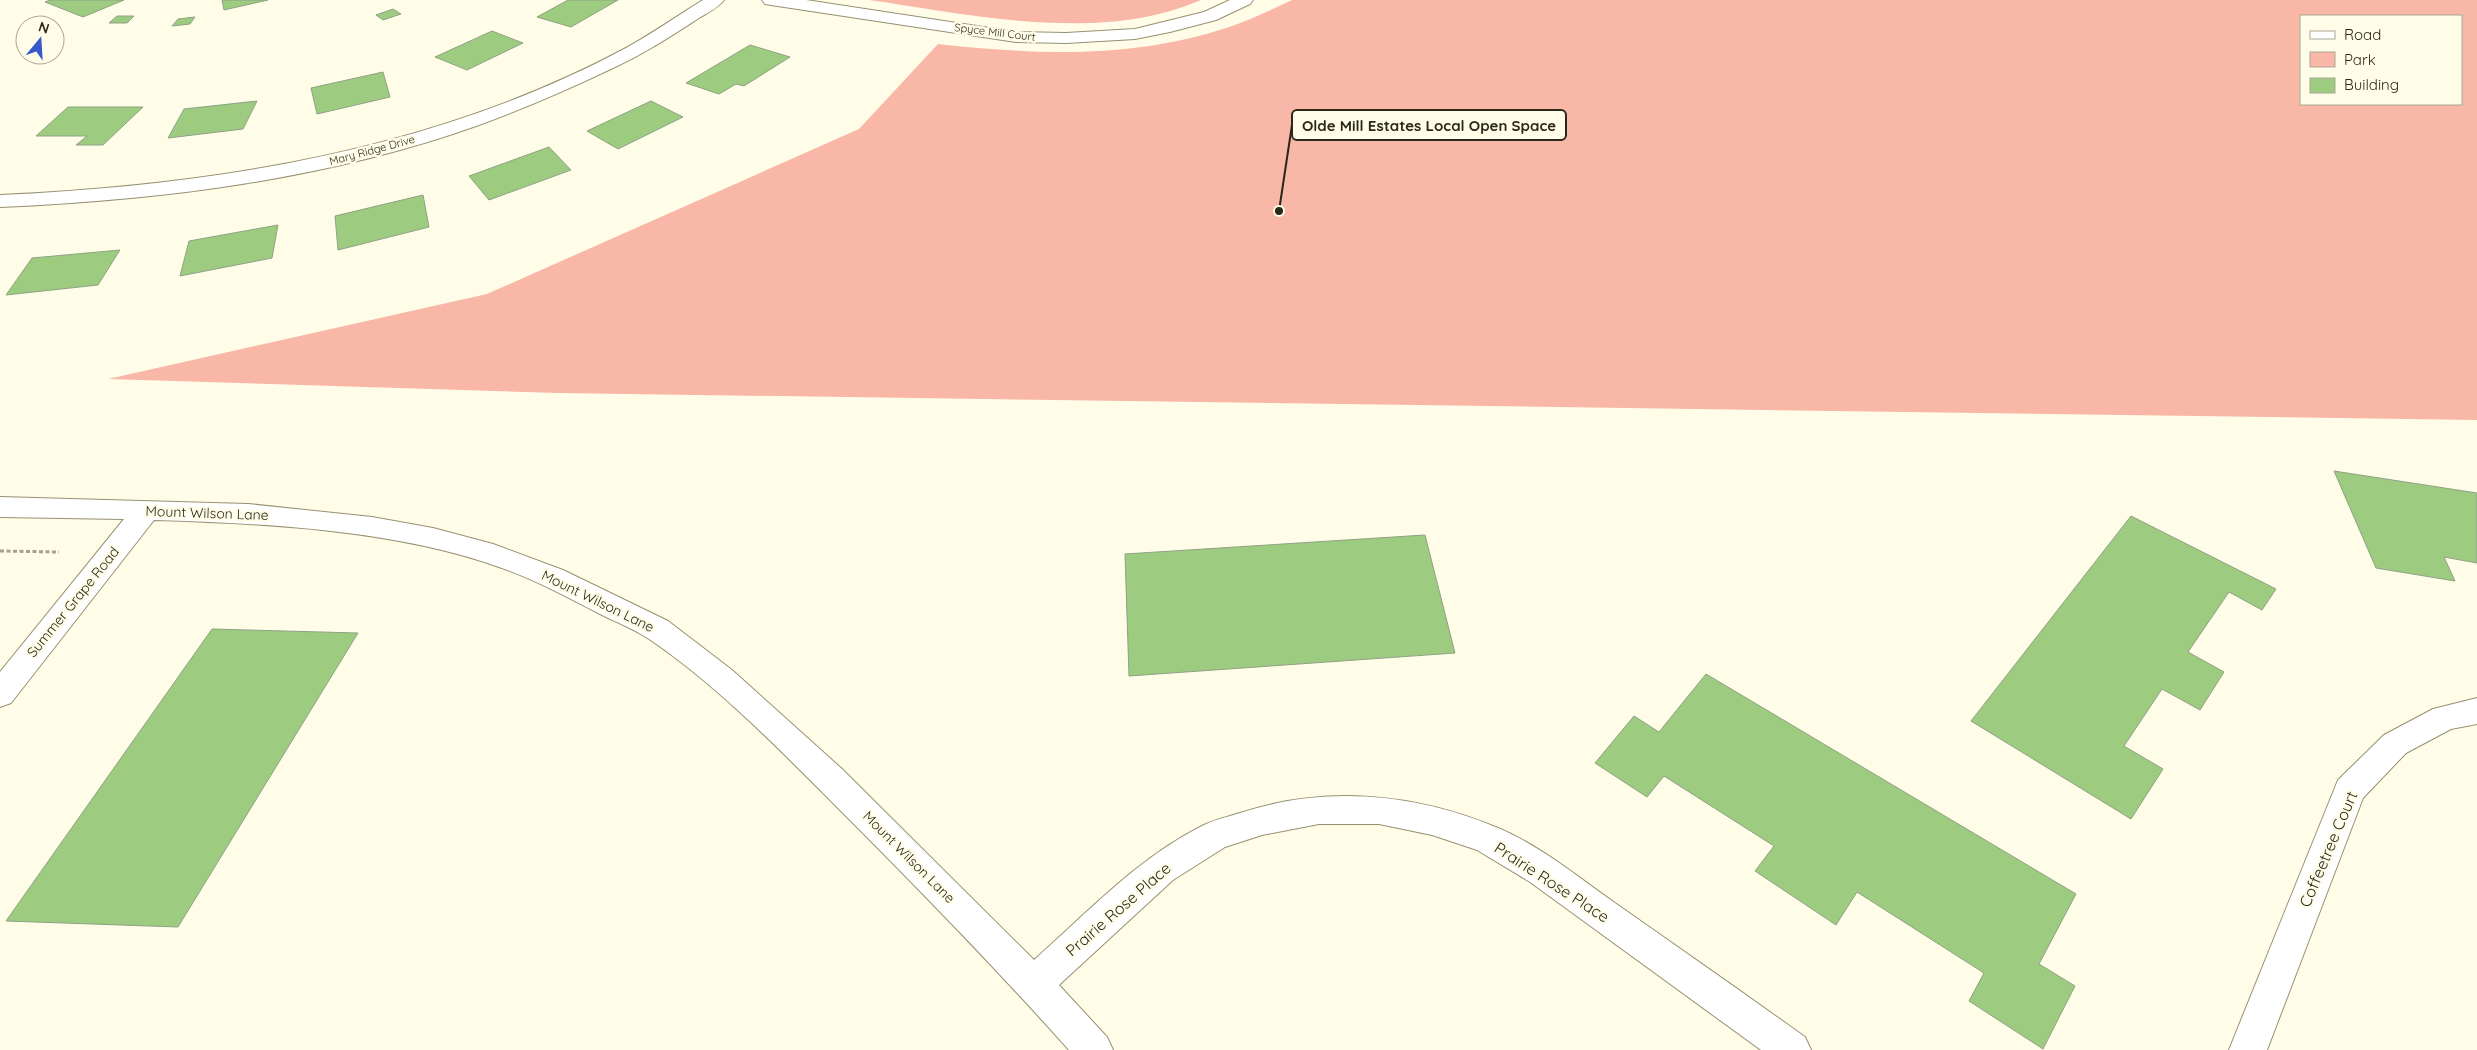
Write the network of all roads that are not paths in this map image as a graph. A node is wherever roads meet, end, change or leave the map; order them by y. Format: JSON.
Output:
{"nodes":[{"id":1,"x":715,"y":0,"type":"edge"},
{"id":2,"x":771,"y":0,"type":"edge"},
{"id":3,"x":1244,"y":0,"type":"edge"},
{"id":4,"x":0,"y":200,"type":"edge"},
{"id":5,"x":0,"y":507,"type":"edge"},
{"id":6,"x":147,"y":510,"type":"junction"},
{"id":7,"x":0,"y":694,"type":"edge"},
{"id":8,"x":2477,"y":711,"type":"edge"},
{"id":9,"x":1034,"y":984,"type":"junction"},
{"id":10,"x":1094,"y":1050,"type":"edge"},
{"id":11,"x":1792,"y":1050,"type":"edge"},
{"id":12,"x":2248,"y":1050,"type":"edge"}],
"edges":[{"from":1,"to":4,"type":"street","name":"Mary Ridge Drive"},
{"from":2,"to":3,"type":"street","name":"Spyce Mill Court"},
{"from":5,"to":6,"type":"street","name":"Mount Wilson Lane"},
{"from":6,"to":7,"type":"street","name":"Summer Grape Road"},
{"from":6,"to":9,"type":"street","name":"Mount Wilson Lane"},
{"from":8,"to":12,"type":"street","name":"Coffeetree Court"},
{"from":9,"to":10,"type":"street","name":"Mount Wilson Lane"},
{"from":9,"to":11,"type":"street","name":"Prairie Rose Place"}]}
